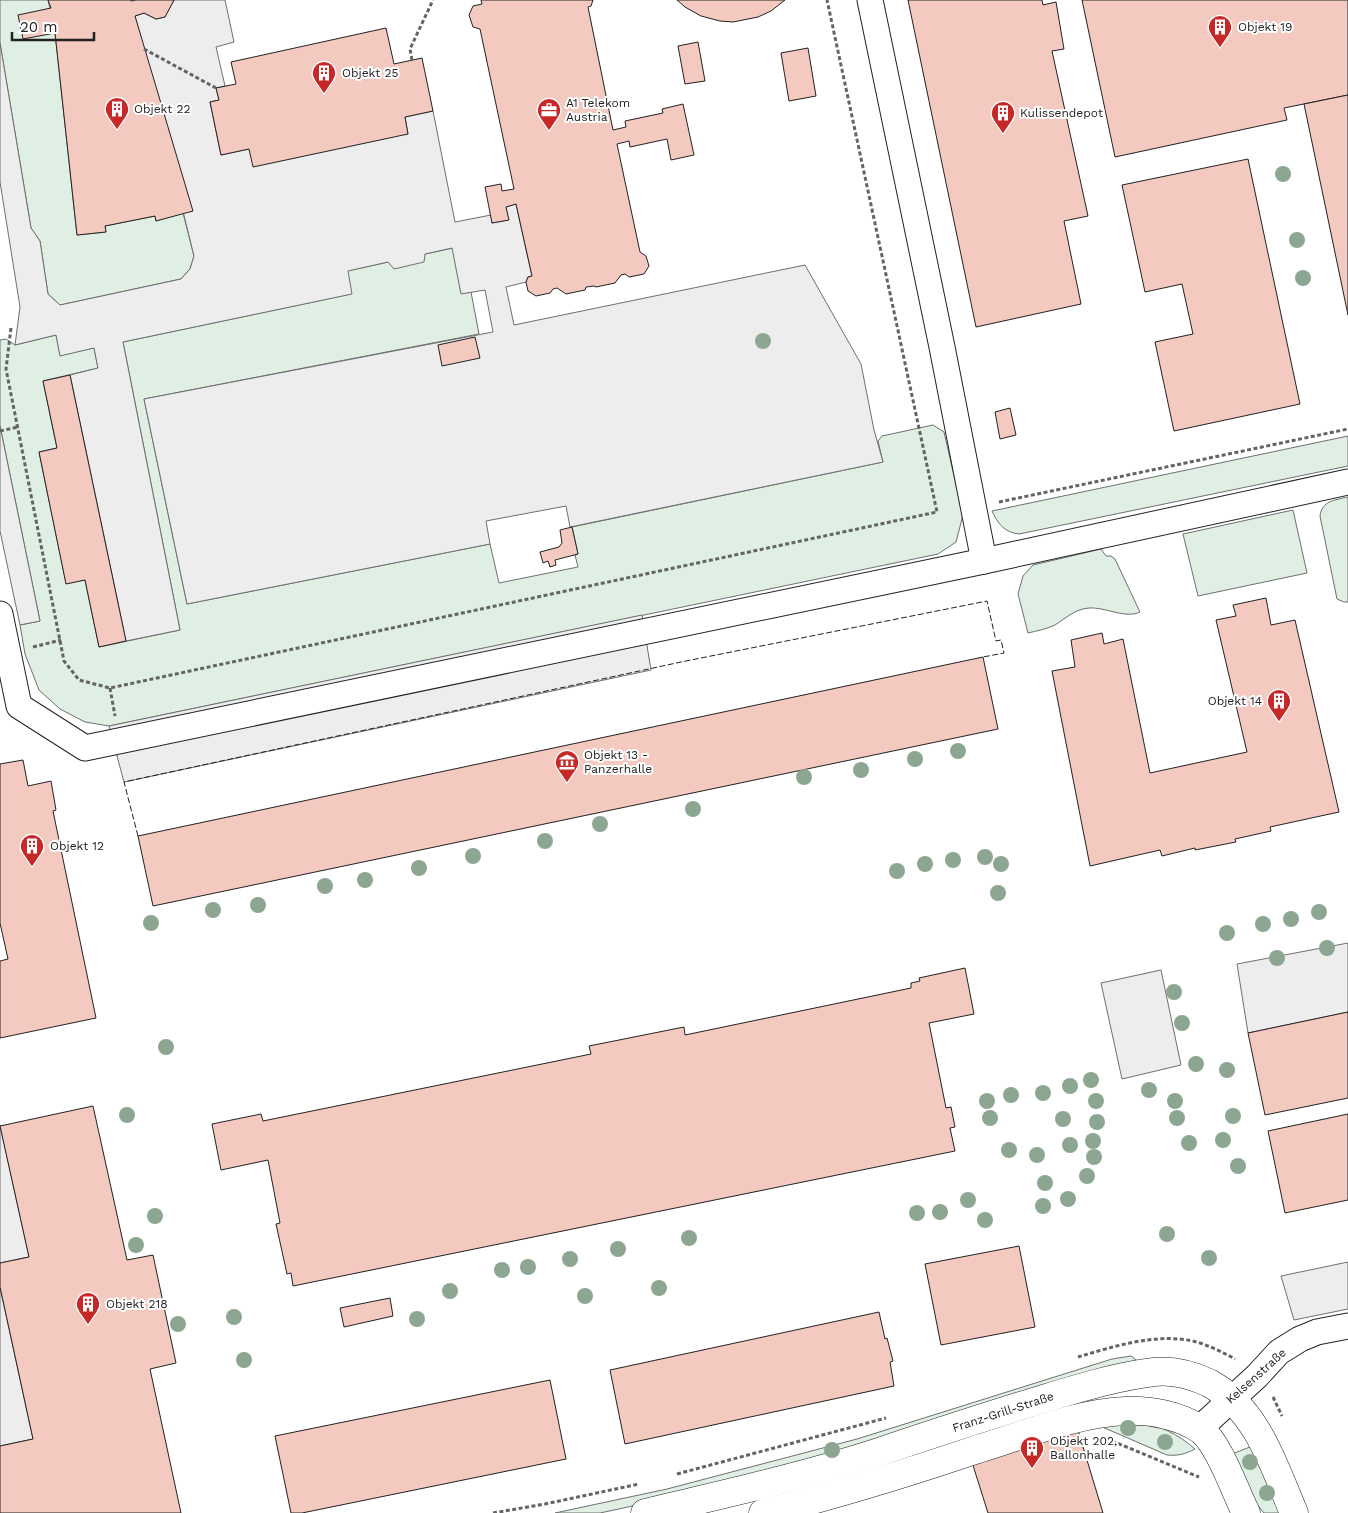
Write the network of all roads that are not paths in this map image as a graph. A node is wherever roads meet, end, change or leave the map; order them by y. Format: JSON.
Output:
{"nodes":[{"id":1,"x":870,"y":0,"type":"edge"},
{"id":2,"x":1348,"y":482,"type":"edge"},
{"id":3,"x":984,"y":561,"type":"junction"},
{"id":4,"x":0,"y":614,"type":"edge"},
{"id":5,"x":1348,"y":1326,"type":"edge"},
{"id":6,"x":1231,"y":1399,"type":"junction"},
{"id":7,"x":1199,"y":1429,"type":"junction"},
{"id":8,"x":645,"y":1513,"type":"edge"},
{"id":9,"x":763,"y":1513,"type":"edge"},
{"id":10,"x":1246,"y":1513,"type":"edge"},
{"id":11,"x":1294,"y":1513,"type":"edge"}],
"edges":[{"from":1,"to":3,"type":"street"},
{"from":2,"to":3,"type":"street"},
{"from":3,"to":4,"type":"street"},
{"from":5,"to":6,"type":"street","name":"Kelsenstraße"},
{"from":6,"to":7,"type":"street","name":"Kelsenstraße"},
{"from":6,"to":8,"type":"street","name":"Franz-Grill-Straße"},
{"from":6,"to":11,"type":"street","name":"Franz-Grill-Straße"},
{"from":7,"to":9,"type":"street"},
{"from":7,"to":10,"type":"street"}]}
